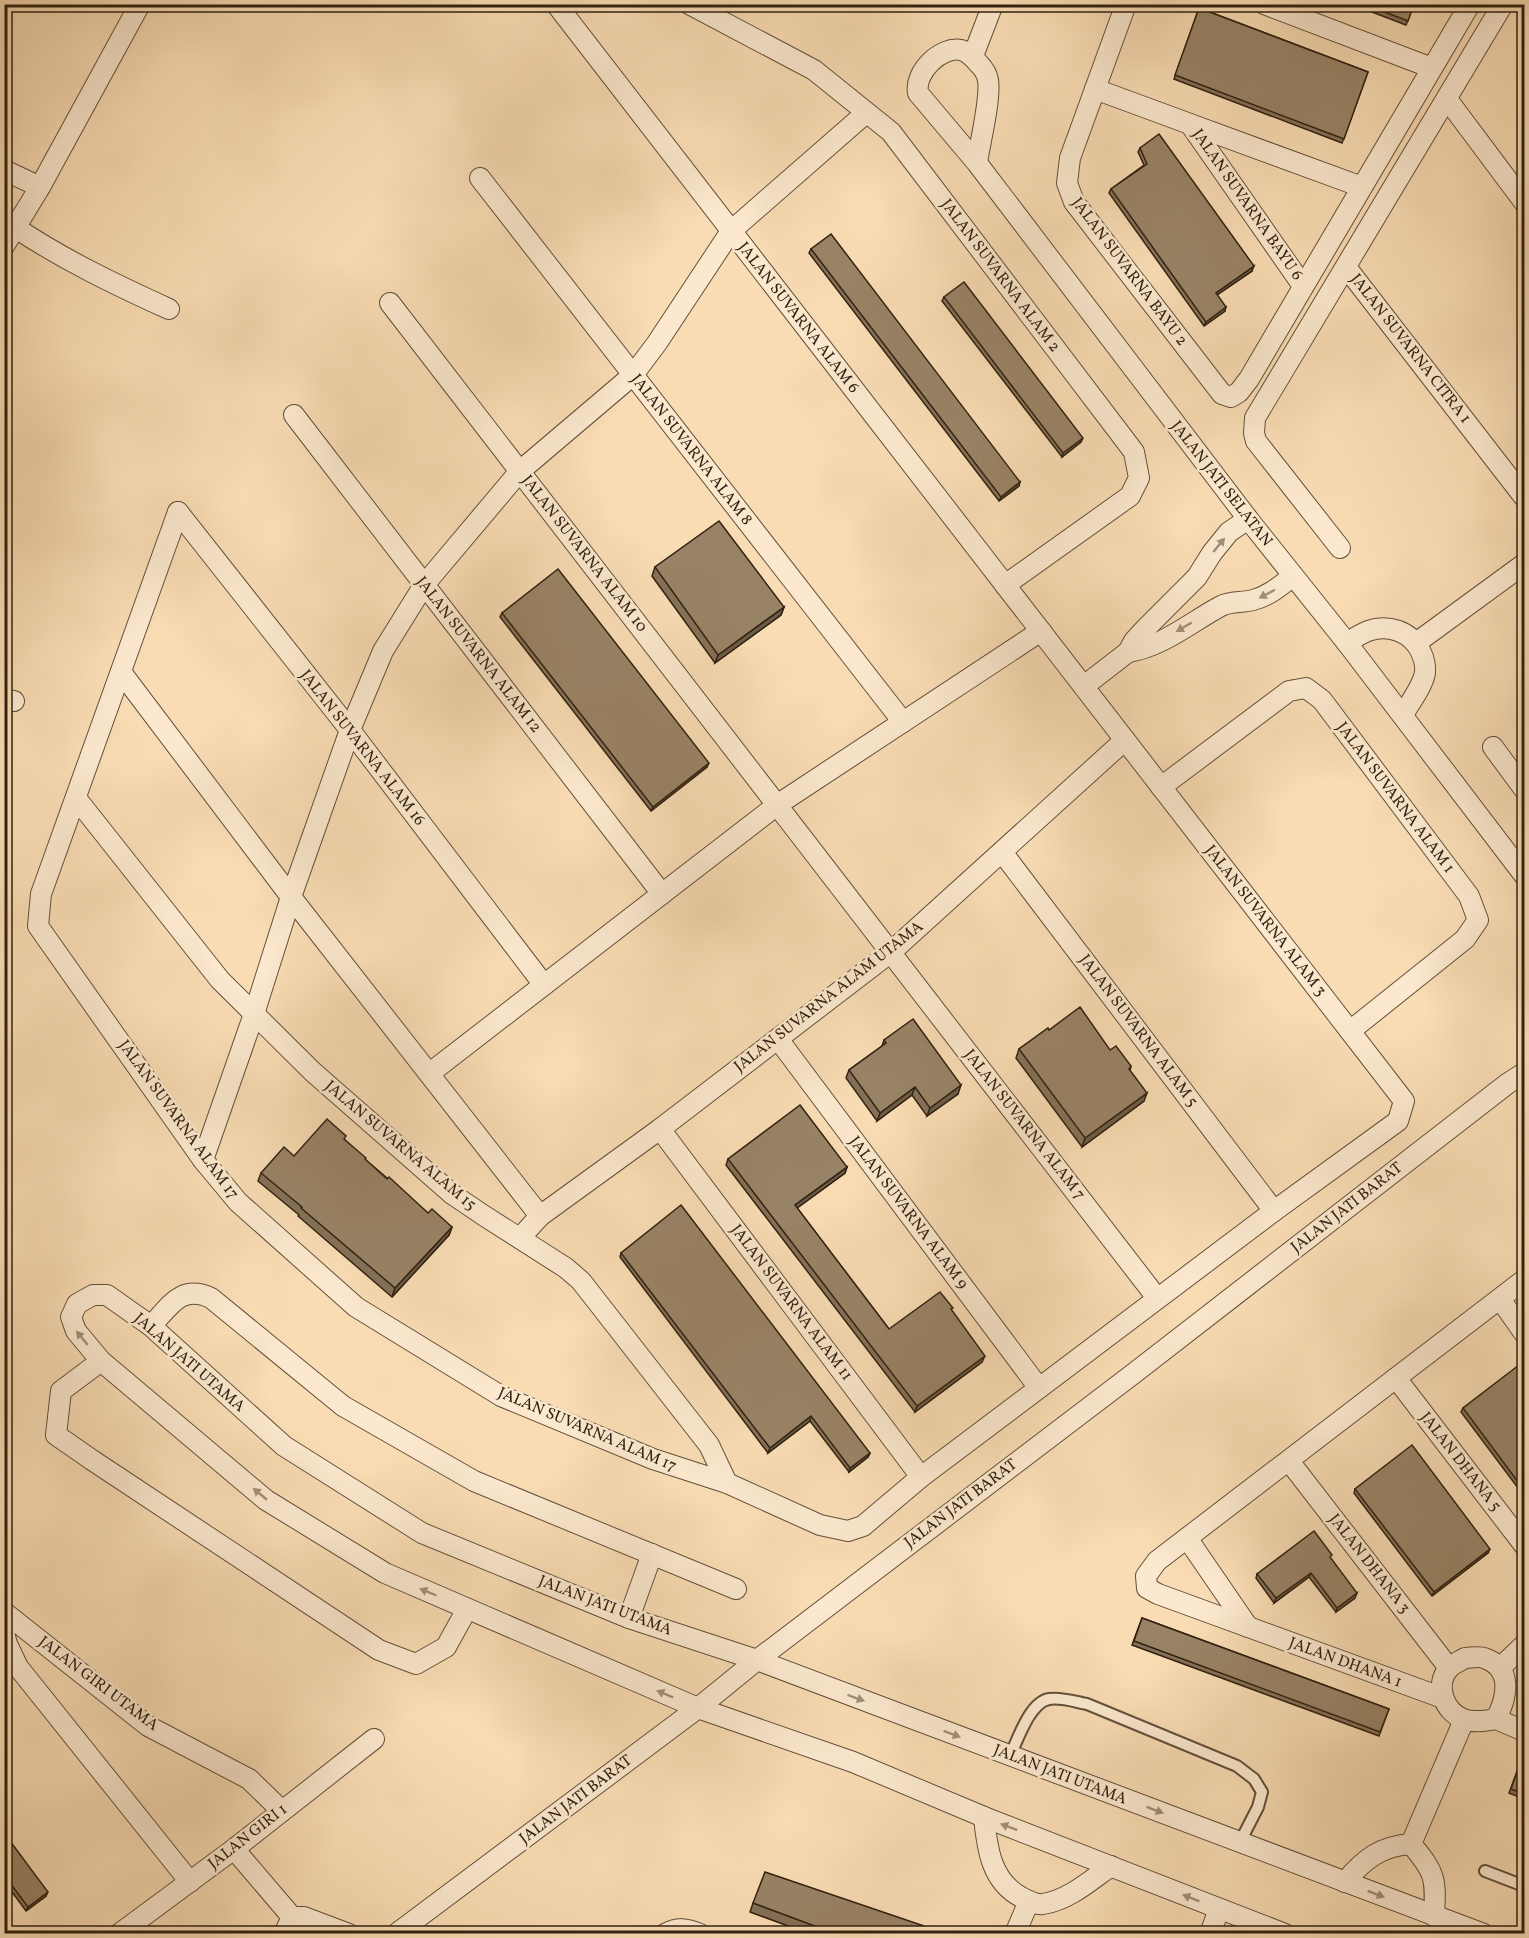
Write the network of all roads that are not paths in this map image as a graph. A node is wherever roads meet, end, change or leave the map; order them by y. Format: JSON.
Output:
{"nodes":[{"id":1,"x":140,"y":4,"type":"edge"},
{"id":2,"x":556,"y":4,"type":"edge"},
{"id":3,"x":689,"y":4,"type":"edge"},
{"id":4,"x":993,"y":4,"type":"edge"},
{"id":5,"x":1126,"y":4,"type":"edge"},
{"id":6,"x":1264,"y":4,"type":"edge"},
{"id":7,"x":1470,"y":4,"type":"edge"},
{"id":8,"x":1503,"y":4,"type":"edge"},
{"id":9,"x":973,"y":56,"type":"junction"},
{"id":10,"x":1432,"y":68,"type":"junction"},
{"id":11,"x":1095,"y":89,"type":"junction"},
{"id":12,"x":1447,"y":99,"type":"junction"},
{"id":13,"x":866,"y":113,"type":"junction"},
{"id":14,"x":1190,"y":124,"type":"junction"},
{"id":15,"x":976,"y":163,"type":"junction"},
{"id":16,"x":4,"y":170,"type":"edge"},
{"id":17,"x":480,"y":178,"type":"dead end"},
{"id":18,"x":40,"y":187,"type":"junction"},
{"id":19,"x":1362,"y":187,"type":"junction"},
{"id":20,"x":1524,"y":202,"type":"edge"},
{"id":21,"x":16,"y":228,"type":"junction"},
{"id":22,"x":731,"y":231,"type":"junction"},
{"id":23,"x":4,"y":246,"type":"edge"},
{"id":24,"x":1346,"y":267,"type":"junction"},
{"id":25,"x":1303,"y":286,"type":"junction"},
{"id":26,"x":390,"y":303,"type":"dead end"},
{"id":27,"x":169,"y":309,"type":"dead end"},
{"id":28,"x":633,"y":375,"type":"junction"},
{"id":29,"x":294,"y":415,"type":"dead end"},
{"id":30,"x":520,"y":471,"type":"junction"},
{"id":31,"x":1524,"y":497,"type":"edge"},
{"id":32,"x":1248,"y":519,"type":"junction"},
{"id":33,"x":1340,"y":548,"type":"dead end"},
{"id":34,"x":1524,"y":564,"type":"edge"},
{"id":35,"x":1293,"y":576,"type":"junction"},
{"id":36,"x":424,"y":585,"type":"junction"},
{"id":37,"x":1005,"y":585,"type":"junction"},
{"id":38,"x":1041,"y":631,"type":"junction"},
{"id":39,"x":1347,"y":643,"type":"junction"},
{"id":40,"x":1416,"y":643,"type":"junction"},
{"id":41,"x":1128,"y":652,"type":"junction"},
{"id":42,"x":121,"y":672,"type":"junction"},
{"id":43,"x":1084,"y":686,"type":"junction"},
{"id":44,"x":1403,"y":715,"type":"junction"},
{"id":45,"x":903,"y":722,"type":"junction"},
{"id":46,"x":350,"y":730,"type":"junction"},
{"id":47,"x":1125,"y":740,"type":"junction"},
{"id":48,"x":1493,"y":747,"type":"dead end"},
{"id":49,"x":1161,"y":787,"type":"junction"},
{"id":50,"x":1524,"y":789,"type":"edge"},
{"id":51,"x":76,"y":798,"type":"junction"},
{"id":52,"x":777,"y":805,"type":"junction"},
{"id":53,"x":1002,"y":852,"type":"junction"},
{"id":54,"x":1524,"y":875,"type":"edge"},
{"id":55,"x":662,"y":894,"type":"junction"},
{"id":56,"x":291,"y":897,"type":"junction"},
{"id":57,"x":891,"y":952,"type":"junction"},
{"id":58,"x":544,"y":985,"type":"junction"},
{"id":59,"x":254,"y":1014,"type":"junction"},
{"id":60,"x":1350,"y":1031,"type":"junction"},
{"id":61,"x":778,"y":1039,"type":"junction"},
{"id":62,"x":430,"y":1073,"type":"junction"},
{"id":63,"x":1524,"y":1073,"type":"edge"},
{"id":64,"x":1404,"y":1101,"type":"joint"},
{"id":65,"x":660,"y":1129,"type":"junction"},
{"id":66,"x":203,"y":1160,"type":"junction"},
{"id":67,"x":1274,"y":1210,"type":"junction"},
{"id":68,"x":540,"y":1216,"type":"junction"},
{"id":69,"x":520,"y":1238,"type":"junction"},
{"id":70,"x":1524,"y":1280,"type":"edge"},
{"id":71,"x":1157,"y":1298,"type":"junction"},
{"id":72,"x":1500,"y":1299,"type":"junction"},
{"id":73,"x":152,"y":1326,"type":"junction"},
{"id":74,"x":1524,"y":1333,"type":"edge"},
{"id":75,"x":101,"y":1361,"type":"junction"},
{"id":76,"x":1396,"y":1378,"type":"junction"},
{"id":77,"x":1039,"y":1388,"type":"junction"},
{"id":78,"x":1289,"y":1461,"type":"junction"},
{"id":79,"x":921,"y":1477,"type":"junction"},
{"id":80,"x":727,"y":1484,"type":"junction"},
{"id":81,"x":1187,"y":1538,"type":"junction"},
{"id":82,"x":1524,"y":1545,"type":"edge"},
{"id":83,"x":652,"y":1554,"type":"junction"},
{"id":84,"x":736,"y":1589,"type":"dead end"},
{"id":85,"x":467,"y":1609,"type":"junction"},
{"id":86,"x":4,"y":1612,"type":"edge"},
{"id":87,"x":629,"y":1618,"type":"junction"},
{"id":88,"x":1248,"y":1627,"type":"junction"},
{"id":89,"x":4,"y":1633,"type":"edge"},
{"id":90,"x":1524,"y":1645,"type":"edge"},
{"id":91,"x":757,"y":1660,"type":"junction"},
{"id":92,"x":1449,"y":1668,"type":"junction"},
{"id":93,"x":1500,"y":1668,"type":"junction"},
{"id":94,"x":1443,"y":1698,"type":"junction"},
{"id":95,"x":698,"y":1708,"type":"junction"},
{"id":96,"x":1496,"y":1719,"type":"junction"},
{"id":97,"x":1464,"y":1720,"type":"junction"},
{"id":98,"x":1524,"y":1731,"type":"edge"},
{"id":99,"x":374,"y":1738,"type":"dead end"},
{"id":100,"x":1010,"y":1756,"type":"junction"},
{"id":101,"x":282,"y":1811,"type":"junction"},
{"id":102,"x":984,"y":1817,"type":"junction"},
{"id":103,"x":1240,"y":1842,"type":"junction"},
{"id":104,"x":1411,"y":1844,"type":"junction"},
{"id":105,"x":234,"y":1849,"type":"junction"},
{"id":106,"x":1112,"y":1866,"type":"junction"},
{"id":107,"x":1485,"y":1871,"type":"dead end"},
{"id":108,"x":190,"y":1882,"type":"junction"},
{"id":109,"x":1345,"y":1882,"type":"junction"},
{"id":110,"x":1524,"y":1886,"type":"edge"},
{"id":111,"x":1029,"y":1901,"type":"junction"},
{"id":112,"x":1219,"y":1909,"type":"junction"},
{"id":113,"x":1434,"y":1916,"type":"junction"},
{"id":114,"x":288,"y":1925,"type":"edge"},
{"id":115,"x":693,"y":1931,"type":"edge"},
{"id":116,"x":119,"y":1934,"type":"edge"},
{"id":117,"x":349,"y":1934,"type":"edge"},
{"id":118,"x":396,"y":1934,"type":"edge"},
{"id":119,"x":665,"y":1934,"type":"edge"},
{"id":120,"x":1015,"y":1934,"type":"edge"},
{"id":121,"x":1210,"y":1934,"type":"edge"},
{"id":122,"x":1285,"y":1934,"type":"edge"},
{"id":123,"x":1484,"y":1934,"type":"edge"}],
"edges":[{"from":1,"to":18,"type":"street"},
{"from":2,"to":22,"type":"street","name":"JALAN SUVARNA ALAM 6"},
{"from":3,"to":13,"type":"street","name":"JALAN SUVARNA ALAM 2"},
{"from":4,"to":9,"type":"street"},
{"from":5,"to":11,"type":"street","name":"JALAN SUVARNA BAYU 2"},
{"from":6,"to":10,"type":"street"},
{"from":7,"to":10,"type":"street"},
{"from":8,"to":12,"type":"street"},
{"from":9,"to":15,"type":"street"},
{"from":9,"to":15,"type":"street","name":"JALAN JATI SELATAN"},
{"from":10,"to":19,"type":"street"},
{"from":11,"to":14,"type":"street","name":"JALAN SUVARNA BAYU 6"},
{"from":11,"to":25,"type":"street","name":"JALAN SUVARNA BAYU 2"},
{"from":12,"to":20,"type":"street"},
{"from":12,"to":24,"type":"street"},
{"from":13,"to":22,"type":"street"},
{"from":13,"to":37,"type":"street","name":"JALAN SUVARNA ALAM 2"},
{"from":14,"to":19,"type":"street","name":"JALAN SUVARNA BAYU 6"},
{"from":14,"to":25,"type":"street","name":"JALAN SUVARNA BAYU 6"},
{"from":15,"to":32,"type":"street","name":"JALAN JATI SELATAN"},
{"from":16,"to":18,"type":"street"},
{"from":17,"to":28,"type":"street","name":"JALAN SUVARNA ALAM 8"},
{"from":18,"to":21,"type":"street"},
{"from":19,"to":25,"type":"street"},
{"from":21,"to":23,"type":"street"},
{"from":21,"to":27,"type":"street"},
{"from":22,"to":28,"type":"street"},
{"from":22,"to":37,"type":"street","name":"JALAN SUVARNA ALAM 6"},
{"from":24,"to":31,"type":"street","name":"JALAN SUVARNA CITRA 1"},
{"from":24,"to":33,"type":"street","name":"JALAN SUVARNA CITRA 1"},
{"from":26,"to":30,"type":"street","name":"JALAN SUVARNA ALAM 10"},
{"from":28,"to":30,"type":"street"},
{"from":28,"to":45,"type":"street","name":"JALAN SUVARNA ALAM 8"},
{"from":29,"to":36,"type":"street","name":"JALAN SUVARNA ALAM 12"},
{"from":30,"to":36,"type":"street"},
{"from":30,"to":52,"type":"street","name":"JALAN SUVARNA ALAM 10"},
{"from":32,"to":35,"type":"street","name":"JALAN JATI SELATAN"},
{"from":41,"to":32,"type":"street","one_way":true},
{"from":34,"to":40,"type":"street"},
{"from":35,"to":39,"type":"street","name":"JALAN JATI SELATAN"},
{"from":35,"to":41,"type":"street","one_way":true},
{"from":36,"to":46,"type":"street"},
{"from":36,"to":55,"type":"street","name":"JALAN SUVARNA ALAM 12"},
{"from":37,"to":38,"type":"street","name":"JALAN SUVARNA ALAM 6"},
{"from":38,"to":43,"type":"street","name":"JALAN SUVARNA ALAM 6"},
{"from":38,"to":45,"type":"street"},
{"from":39,"to":40,"type":"street"},
{"from":39,"to":44,"type":"street","name":"JALAN JATI SELATAN"},
{"from":40,"to":44,"type":"street"},
{"from":41,"to":43,"type":"street"},
{"from":42,"to":46,"type":"street","name":"JALAN SUVARNA ALAM 16"},
{"from":42,"to":51,"type":"street"},
{"from":42,"to":56,"type":"street"},
{"from":43,"to":47,"type":"street","name":"JALAN SUVARNA ALAM 3"},
{"from":44,"to":54,"type":"street","name":"JALAN JATI SELATAN"},
{"from":45,"to":52,"type":"street"},
{"from":46,"to":56,"type":"street"},
{"from":46,"to":58,"type":"street","name":"JALAN SUVARNA ALAM 16"},
{"from":47,"to":49,"type":"street","name":"JALAN SUVARNA ALAM 3"},
{"from":47,"to":53,"type":"street","name":"JALAN SUVARNA ALAM UTAMA"},
{"from":48,"to":50,"type":"street"},
{"from":49,"to":60,"type":"street","name":"JALAN SUVARNA ALAM 3"},
{"from":49,"to":60,"type":"street","name":"JALAN SUVARNA ALAM 1"},
{"from":51,"to":59,"type":"street","name":"JALAN SUVARNA ALAM 15"},
{"from":51,"to":66,"type":"street","name":"JALAN SUVARNA ALAM 17"},
{"from":52,"to":55,"type":"street"},
{"from":52,"to":57,"type":"street","name":"JALAN SUVARNA ALAM 10"},
{"from":53,"to":57,"type":"street","name":"JALAN SUVARNA ALAM UTAMA"},
{"from":53,"to":67,"type":"street","name":"JALAN SUVARNA ALAM 5"},
{"from":55,"to":58,"type":"street"},
{"from":56,"to":59,"type":"street"},
{"from":56,"to":62,"type":"street"},
{"from":57,"to":61,"type":"street","name":"JALAN SUVARNA ALAM UTAMA"},
{"from":57,"to":71,"type":"street","name":"JALAN SUVARNA ALAM 7"},
{"from":58,"to":62,"type":"street"},
{"from":59,"to":66,"type":"street"},
{"from":59,"to":69,"type":"street","name":"JALAN SUVARNA ALAM 15"},
{"from":60,"to":64,"type":"street","name":"JALAN SUVARNA ALAM 3"},
{"from":61,"to":65,"type":"street","name":"JALAN SUVARNA ALAM UTAMA"},
{"from":61,"to":77,"type":"street","name":"JALAN SUVARNA ALAM 9"},
{"from":62,"to":68,"type":"street"},
{"from":63,"to":91,"type":"street","name":"JALAN JATI BARAT"},
{"from":64,"to":67,"type":"street","name":"JALAN SUVARNA ALAM 17"},
{"from":65,"to":68,"type":"street","name":"JALAN SUVARNA ALAM UTAMA"},
{"from":65,"to":79,"type":"street","name":"JALAN SUVARNA ALAM 11"},
{"from":66,"to":80,"type":"street","name":"JALAN SUVARNA ALAM 17"},
{"from":67,"to":71,"type":"street","name":"JALAN SUVARNA ALAM 17"},
{"from":68,"to":69,"type":"street","name":"JALAN SUVARNA ALAM UTAMA"},
{"from":69,"to":80,"type":"street","name":"JALAN SUVARNA ALAM 15"},
{"from":70,"to":72,"type":"street"},
{"from":71,"to":77,"type":"street","name":"JALAN SUVARNA ALAM 17"},
{"from":72,"to":74,"type":"street"},
{"from":72,"to":76,"type":"street"},
{"from":75,"to":73,"type":"street","name":"JALAN JATI UTAMA","one_way":true},
{"from":73,"to":83,"type":"street"},
{"from":73,"to":87,"type":"street","name":"JALAN JATI UTAMA"},
{"from":85,"to":75,"type":"street","name":"JALAN JATI UTAMA","one_way":true},
{"from":75,"to":85,"type":"street"},
{"from":76,"to":78,"type":"street"},
{"from":76,"to":82,"type":"street","name":"JALAN DHANA 5"},
{"from":77,"to":79,"type":"street","name":"JALAN SUVARNA ALAM 17"},
{"from":78,"to":81,"type":"street"},
{"from":78,"to":92,"type":"street","name":"JALAN DHANA 3"},
{"from":79,"to":80,"type":"street","name":"JALAN SUVARNA ALAM 17"},
{"from":81,"to":88,"type":"street"},
{"from":81,"to":88,"type":"street","name":"JALAN DHANA 1"},
{"from":83,"to":84,"type":"street"},
{"from":83,"to":87,"type":"street"},
{"from":95,"to":85,"type":"street","name":"JALAN JATI UTAMA","one_way":true},
{"from":86,"to":101,"type":"street","name":"JALAN GIRI UTAMA"},
{"from":87,"to":91,"type":"street","name":"JALAN JATI UTAMA"},
{"from":88,"to":94,"type":"street","name":"JALAN DHANA 1"},
{"from":89,"to":108,"type":"street","name":"JALAN GIRI UTAMA"},
{"from":90,"to":93,"type":"street"},
{"from":91,"to":95,"type":"street","name":"JALAN JATI BARAT"},
{"from":91,"to":100,"type":"street","name":"JALAN JATI UTAMA","one_way":true},
{"from":92,"to":93,"type":"street"},
{"from":92,"to":94,"type":"street"},
{"from":93,"to":96,"type":"street"},
{"from":94,"to":97,"type":"street"},
{"from":95,"to":102,"type":"street","name":"JALAN JATI UTAMA"},
{"from":95,"to":118,"type":"street","name":"JALAN JATI BARAT"},
{"from":96,"to":97,"type":"street"},
{"from":96,"to":98,"type":"street"},
{"from":97,"to":104,"type":"street"},
{"from":99,"to":101,"type":"street","name":"JALAN GIRI 1"},
{"from":100,"to":103,"type":"street","name":"JALAN JATI UTAMA","one_way":true},
{"from":100,"to":103,"type":"lane"},
{"from":101,"to":105,"type":"street","name":"JALAN GIRI 1"},
{"from":106,"to":102,"type":"street","name":"JALAN JATI UTAMA","one_way":true},
{"from":102,"to":111,"type":"street"},
{"from":103,"to":109,"type":"street","name":"JALAN JATI UTAMA"},
{"from":104,"to":109,"type":"street"},
{"from":104,"to":113,"type":"street"},
{"from":105,"to":108,"type":"street","name":"JALAN GIRI 1"},
{"from":105,"to":114,"type":"street"},
{"from":106,"to":111,"type":"street"},
{"from":112,"to":106,"type":"street","name":"JALAN JATI UTAMA","one_way":true},
{"from":107,"to":110,"type":"lane"},
{"from":108,"to":116,"type":"street","name":"JALAN GIRI 1"},
{"from":109,"to":113,"type":"street","name":"JALAN JATI UTAMA","one_way":true},
{"from":111,"to":120,"type":"street"},
{"from":112,"to":121,"type":"street"},
{"from":112,"to":122,"type":"street","name":"JALAN JATI UTAMA"},
{"from":113,"to":123,"type":"street","name":"JALAN JATI UTAMA"},
{"from":114,"to":117,"type":"street"},
{"from":115,"to":119,"type":"street"}]}
